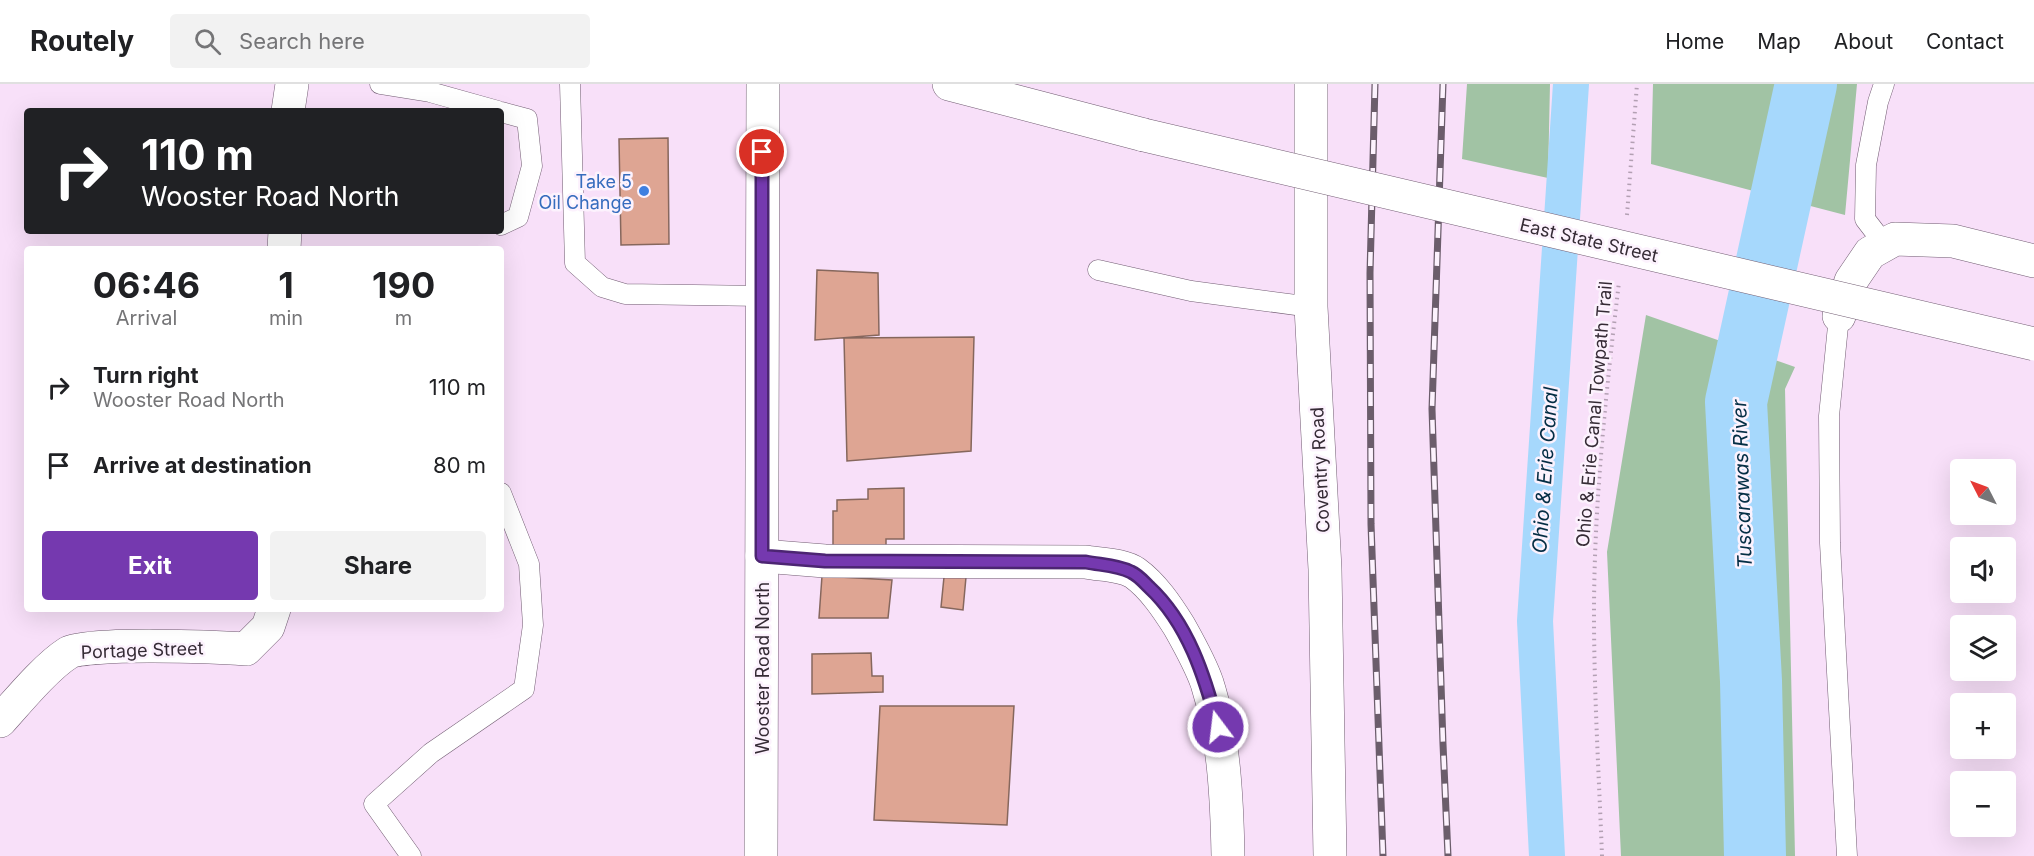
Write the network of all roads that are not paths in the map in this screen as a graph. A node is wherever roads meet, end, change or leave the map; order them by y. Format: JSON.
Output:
{"nodes":[{"id":1,"x":292,"y":84,"type":"edge"},
{"id":2,"x":380,"y":84,"type":"edge"},
{"id":3,"x":570,"y":84,"type":"edge"},
{"id":4,"x":763,"y":84,"type":"edge"},
{"id":5,"x":949,"y":84,"type":"edge"},
{"id":6,"x":1311,"y":84,"type":"edge"},
{"id":7,"x":1884,"y":84,"type":"edge"},
{"id":8,"x":418,"y":87,"type":"edge"},
{"id":9,"x":288,"y":108,"type":"edge"},
{"id":10,"x":490,"y":108,"type":"edge"},
{"id":11,"x":504,"y":112,"type":"edge"},
{"id":12,"x":504,"y":224,"type":"edge"},
{"id":13,"x":1885,"y":245,"type":"junction"},
{"id":14,"x":2034,"y":261,"type":"edge"},
{"id":15,"x":1098,"y":270,"type":"dead end"},
{"id":16,"x":763,"y":296,"type":"junction"},
{"id":17,"x":1311,"y":307,"type":"junction"},
{"id":18,"x":1839,"y":316,"type":"joint"},
{"id":19,"x":2034,"y":344,"type":"edge"},
{"id":20,"x":504,"y":501,"type":"edge"},
{"id":21,"x":762,"y":556,"type":"junction"},
{"id":22,"x":271,"y":618,"type":"edge"},
{"id":23,"x":0,"y":721,"type":"edge"},
{"id":24,"x":411,"y":856,"type":"edge"},
{"id":25,"x":761,"y":856,"type":"edge"},
{"id":26,"x":1228,"y":856,"type":"edge"},
{"id":27,"x":1330,"y":856,"type":"edge"},
{"id":28,"x":1847,"y":856,"type":"edge"}],
"edges":[{"from":1,"to":9,"type":"street"},
{"from":2,"to":8,"type":"lane"},
{"from":3,"to":16,"type":"lane"},
{"from":4,"to":16,"type":"street","name":"Wooster Road North"},
{"from":5,"to":19,"type":"street","name":"East State Street","bridge":true},
{"from":6,"to":17,"type":"street","name":"Coventry Road"},
{"from":7,"to":13,"type":"lane"},
{"from":8,"to":10,"type":"lane"},
{"from":11,"to":12,"type":"lane"},
{"from":13,"to":14,"type":"street"},
{"from":13,"to":18,"type":"street"},
{"from":15,"to":17,"type":"lane"},
{"from":16,"to":21,"type":"street","name":"Wooster Road North"},
{"from":17,"to":27,"type":"street","name":"Coventry Road"},
{"from":18,"to":28,"type":"lane"},
{"from":20,"to":24,"type":"lane"},
{"from":21,"to":25,"type":"street","name":"Wooster Road North"},
{"from":21,"to":26,"type":"street"},
{"from":22,"to":23,"type":"street","name":"Portage Street"}]}
